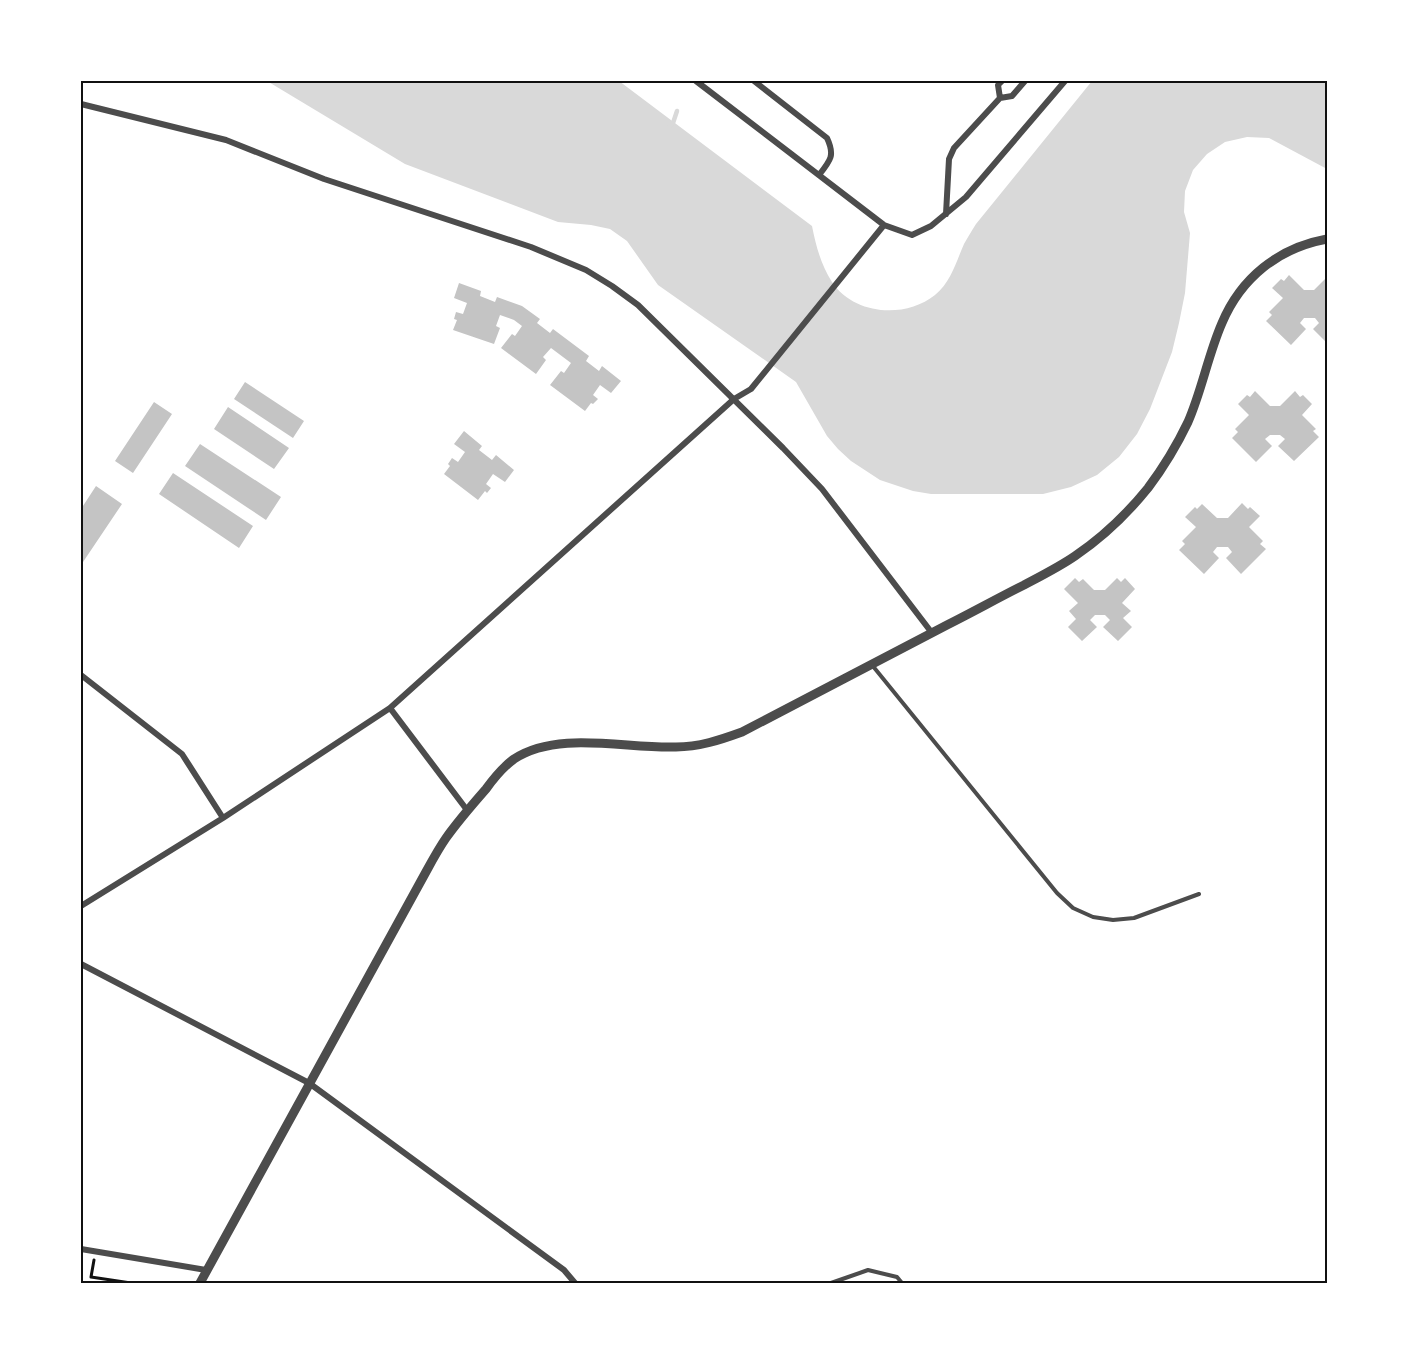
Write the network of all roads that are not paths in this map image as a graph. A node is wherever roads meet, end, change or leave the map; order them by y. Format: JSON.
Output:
{"nodes":[{"id":1,"x":696,"y":81,"type":"edge"},
{"id":2,"x":754,"y":81,"type":"edge"},
{"id":3,"x":1002,"y":81,"type":"edge"},
{"id":4,"x":1025,"y":81,"type":"edge"},
{"id":5,"x":1065,"y":81,"type":"edge"},
{"id":6,"x":1000,"y":98,"type":"junction"},
{"id":7,"x":81,"y":104,"type":"edge"},
{"id":8,"x":819,"y":175,"type":"junction"},
{"id":9,"x":946,"y":214,"type":"junction"},
{"id":10,"x":884,"y":225,"type":"junction"},
{"id":11,"x":1327,"y":239,"type":"edge"},
{"id":12,"x":734,"y":399,"type":"junction"},
{"id":13,"x":932,"y":633,"type":"junction"},
{"id":14,"x":872,"y":664,"type":"junction"},
{"id":15,"x":81,"y":675,"type":"edge"},
{"id":16,"x":390,"y":708,"type":"junction"},
{"id":17,"x":467,"y":810,"type":"junction"},
{"id":18,"x":223,"y":818,"type":"junction"},
{"id":19,"x":1199,"y":894,"type":"dead end"},
{"id":20,"x":81,"y":906,"type":"edge"},
{"id":21,"x":81,"y":964,"type":"edge"},
{"id":22,"x":309,"y":1083,"type":"junction"},
{"id":23,"x":81,"y":1249,"type":"edge"},
{"id":24,"x":206,"y":1270,"type":"junction"},
{"id":25,"x":200,"y":1283,"type":"edge"},
{"id":26,"x":575,"y":1283,"type":"edge"},
{"id":27,"x":831,"y":1283,"type":"edge"},
{"id":28,"x":902,"y":1283,"type":"edge"}],
"edges":[{"from":1,"to":8,"type":"street"},
{"from":2,"to":8,"type":"street"},
{"from":3,"to":6,"type":"street"},
{"from":4,"to":6,"type":"street"},
{"from":5,"to":9,"type":"street"},
{"from":6,"to":9,"type":"street"},
{"from":7,"to":12,"type":"street"},
{"from":8,"to":10,"type":"street"},
{"from":9,"to":10,"type":"street"},
{"from":10,"to":12,"type":"street"},
{"from":11,"to":13,"type":"street"},
{"from":12,"to":13,"type":"street"},
{"from":12,"to":16,"type":"street"},
{"from":13,"to":14,"type":"street"},
{"from":14,"to":17,"type":"street"},
{"from":14,"to":19,"type":"lane"},
{"from":15,"to":18,"type":"street"},
{"from":16,"to":17,"type":"street"},
{"from":16,"to":18,"type":"street"},
{"from":17,"to":22,"type":"street"},
{"from":18,"to":20,"type":"street"},
{"from":21,"to":22,"type":"street"},
{"from":22,"to":24,"type":"street"},
{"from":22,"to":26,"type":"street"},
{"from":23,"to":24,"type":"street"},
{"from":24,"to":25,"type":"street"},
{"from":27,"to":28,"type":"lane"}]}
